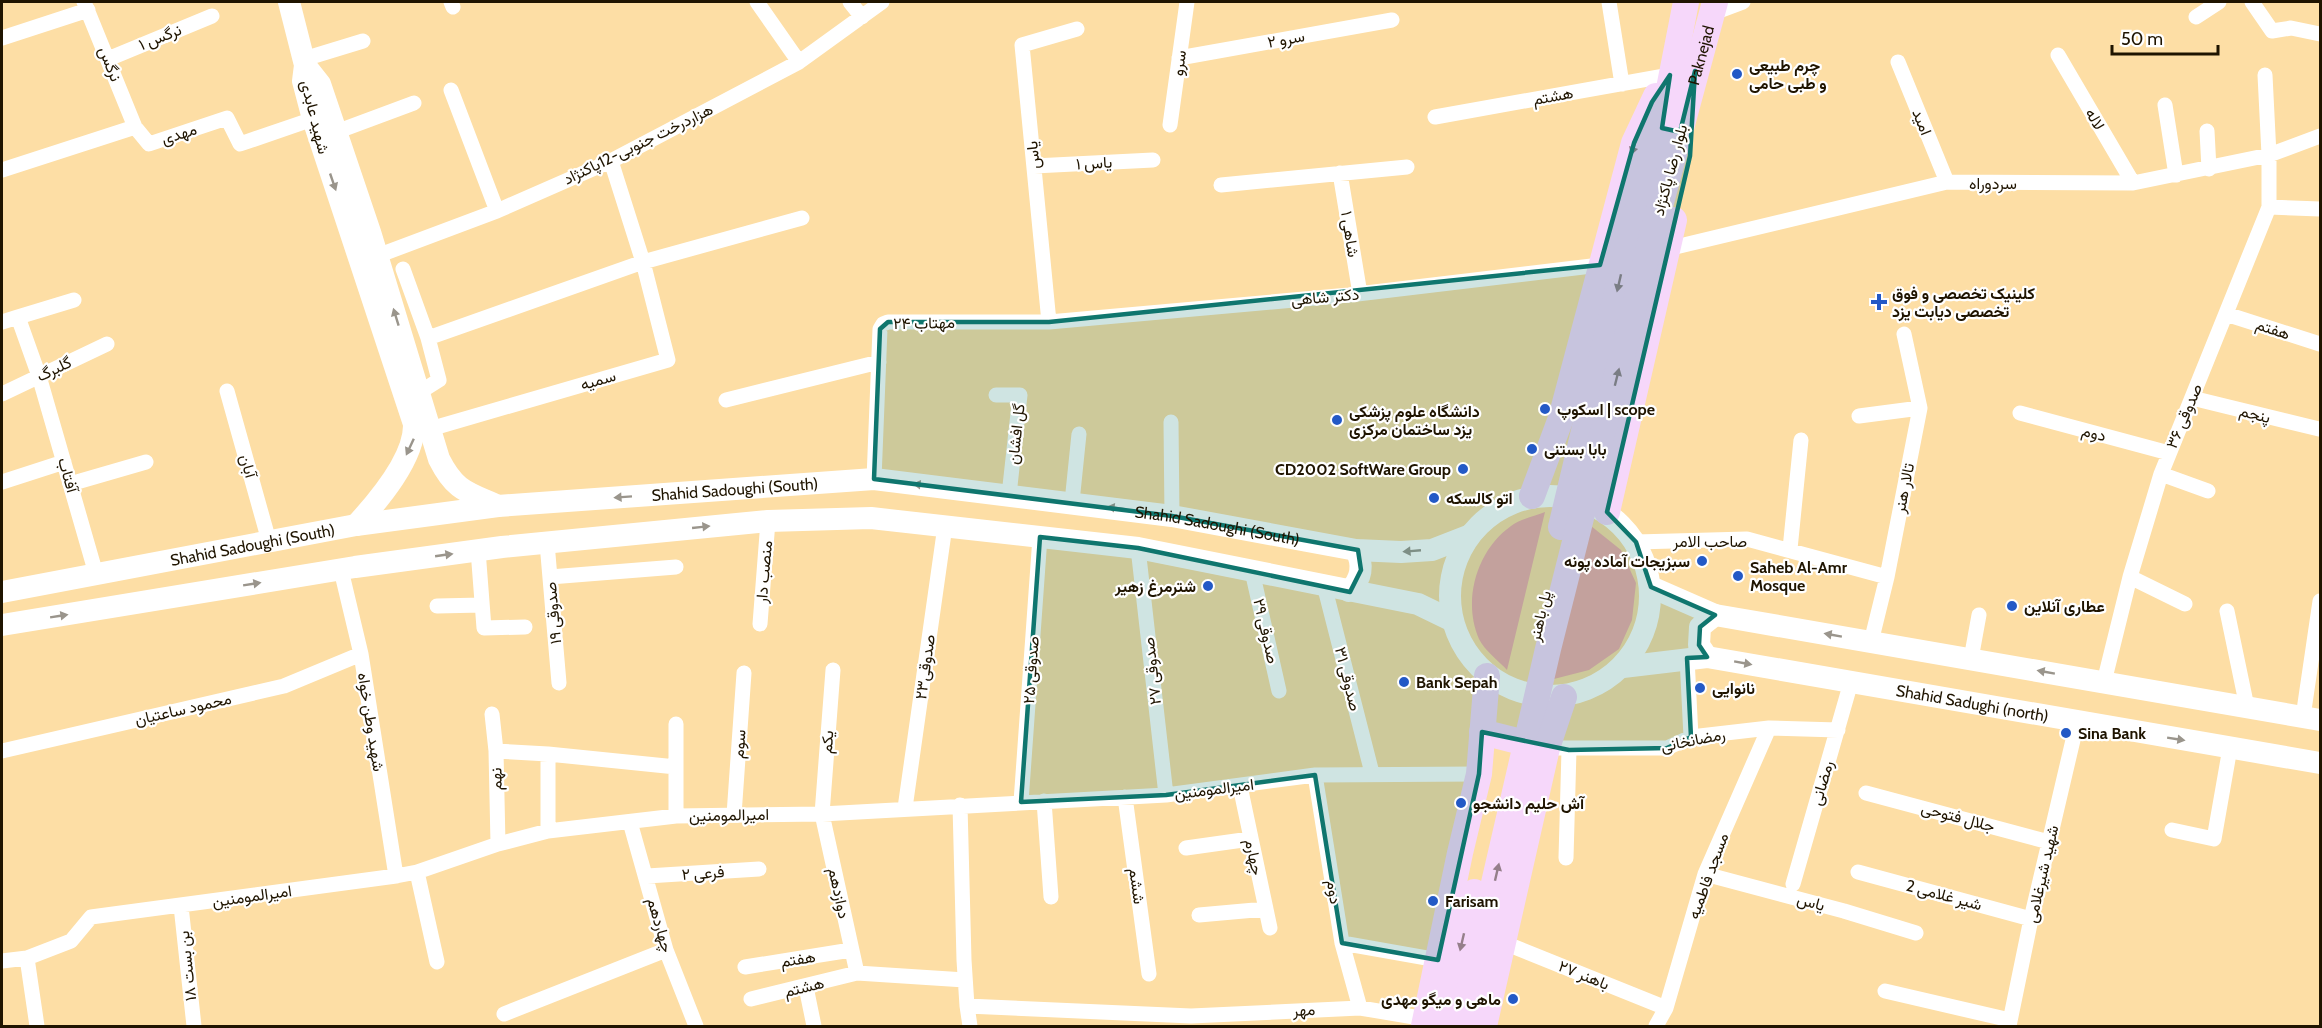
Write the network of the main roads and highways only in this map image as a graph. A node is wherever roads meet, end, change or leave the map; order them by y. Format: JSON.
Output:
{"nodes":[{"id":1,"x":289,"y":2,"type":"edge"},
{"id":2,"x":1686,"y":2,"type":"edge"},
{"id":3,"x":1713,"y":8,"type":"edge"},
{"id":4,"x":304,"y":62,"type":"junction"},
{"id":5,"x":1695,"y":71,"type":"junction"},
{"id":6,"x":1670,"y":75,"type":"junction"},
{"id":7,"x":1676,"y":106,"type":"junction"},
{"id":8,"x":1651,"y":235,"type":"junction"},
{"id":9,"x":369,"y":259,"type":"junction"},
{"id":10,"x":1560,"y":418,"type":"junction"},
{"id":11,"x":1623,"y":436,"type":"junction"},
{"id":12,"x":1532,"y":496,"type":"junction"},
{"id":13,"x":498,"y":506,"type":"junction"},
{"id":14,"x":1607,"y":512,"type":"junction"},
{"id":15,"x":356,"y":525,"type":"junction"},
{"id":16,"x":1468,"y":536,"type":"junction"},
{"id":17,"x":1356,"y":550,"type":"junction"},
{"id":18,"x":1652,"y":587,"type":"junction"},
{"id":19,"x":1349,"y":591,"type":"junction"},
{"id":20,"x":2,"y":592,"type":"edge"},
{"id":21,"x":1715,"y":615,"type":"junction"},
{"id":22,"x":1451,"y":620,"type":"junction"},
{"id":23,"x":2,"y":625,"type":"edge"},
{"id":24,"x":1697,"y":657,"type":"junction"},
{"id":25,"x":1623,"y":667,"type":"junction"},
{"id":26,"x":1487,"y":676,"type":"junction"},
{"id":27,"x":1564,"y":697,"type":"junction"},
{"id":28,"x":2312,"y":718,"type":"edge"},
{"id":29,"x":1482,"y":732,"type":"junction"},
{"id":30,"x":1558,"y":749,"type":"junction"},
{"id":31,"x":2320,"y":763,"type":"edge"},
{"id":32,"x":1450,"y":1020,"type":"edge"}],
"edges":[{"from":1,"to":4,"type":"main road"},
{"from":2,"to":6,"type":"main road","name":"Paknejad"},
{"from":3,"to":5,"type":"main road","name":"Paknejad"},
{"from":4,"to":9,"type":"main road","name":"شهید عابدی"},
{"from":4,"to":9,"type":"main road","name":"شهید عابدی","one_way":true},
{"from":5,"to":7,"type":"main road","name":"Paknejad"},
{"from":5,"to":8,"type":"main road"},
{"from":6,"to":7,"type":"main road","name":"Paknejad"},
{"from":6,"to":10,"type":"main road","one_way":true},
{"from":7,"to":8,"type":"main road","name":"بلوار رضا پاکنژاد"},
{"from":8,"to":11,"type":"main road"},
{"from":8,"to":32,"type":"main road","name":"پل باهنر"},
{"from":13,"to":9,"type":"main road","name":"شهید عابدی","one_way":true},
{"from":9,"to":15,"type":"main road","name":"شهید عابدی","one_way":true},
{"from":10,"to":11,"type":"main road"},
{"from":10,"to":12,"type":"main road"},
{"from":11,"to":14,"type":"main road"},
{"from":12,"to":14,"type":"main road"},
{"from":12,"to":16,"type":"main road"},
{"from":13,"to":15,"type":"main road","name":"Shahid Sadoughi (South)"},
{"from":17,"to":13,"type":"main road","name":"Shahid Sadoughi (South)","one_way":true},
{"from":14,"to":18,"type":"main road"},
{"from":15,"to":20,"type":"main road","name":"Shahid Sadoughi (South)"},
{"from":16,"to":17,"type":"main road","name":"Shahid Sadoughi (South)","one_way":true},
{"from":16,"to":22,"type":"main road"},
{"from":17,"to":19,"type":"main road"},
{"from":18,"to":21,"type":"main road"},
{"from":18,"to":25,"type":"main road"},
{"from":19,"to":22,"type":"main road","name":"Shahid Sadoughi (South)"},
{"from":23,"to":19,"type":"main road","name":"Shahid Sadoughi (South)","one_way":true},
{"from":21,"to":24,"type":"main road"},
{"from":28,"to":21,"type":"main road","one_way":true},
{"from":22,"to":26,"type":"main road"},
{"from":24,"to":25,"type":"main road","name":"Shahid Sadughi (north)"},
{"from":24,"to":31,"type":"main road","name":"Shahid Sadughi (north)","one_way":true},
{"from":25,"to":27,"type":"main road"},
{"from":26,"to":27,"type":"main road"},
{"from":26,"to":29,"type":"main road"},
{"from":27,"to":30,"type":"main road"},
{"from":29,"to":30,"type":"main road"},
{"from":29,"to":32,"type":"main road"},
{"from":30,"to":32,"type":"main road"}]}
